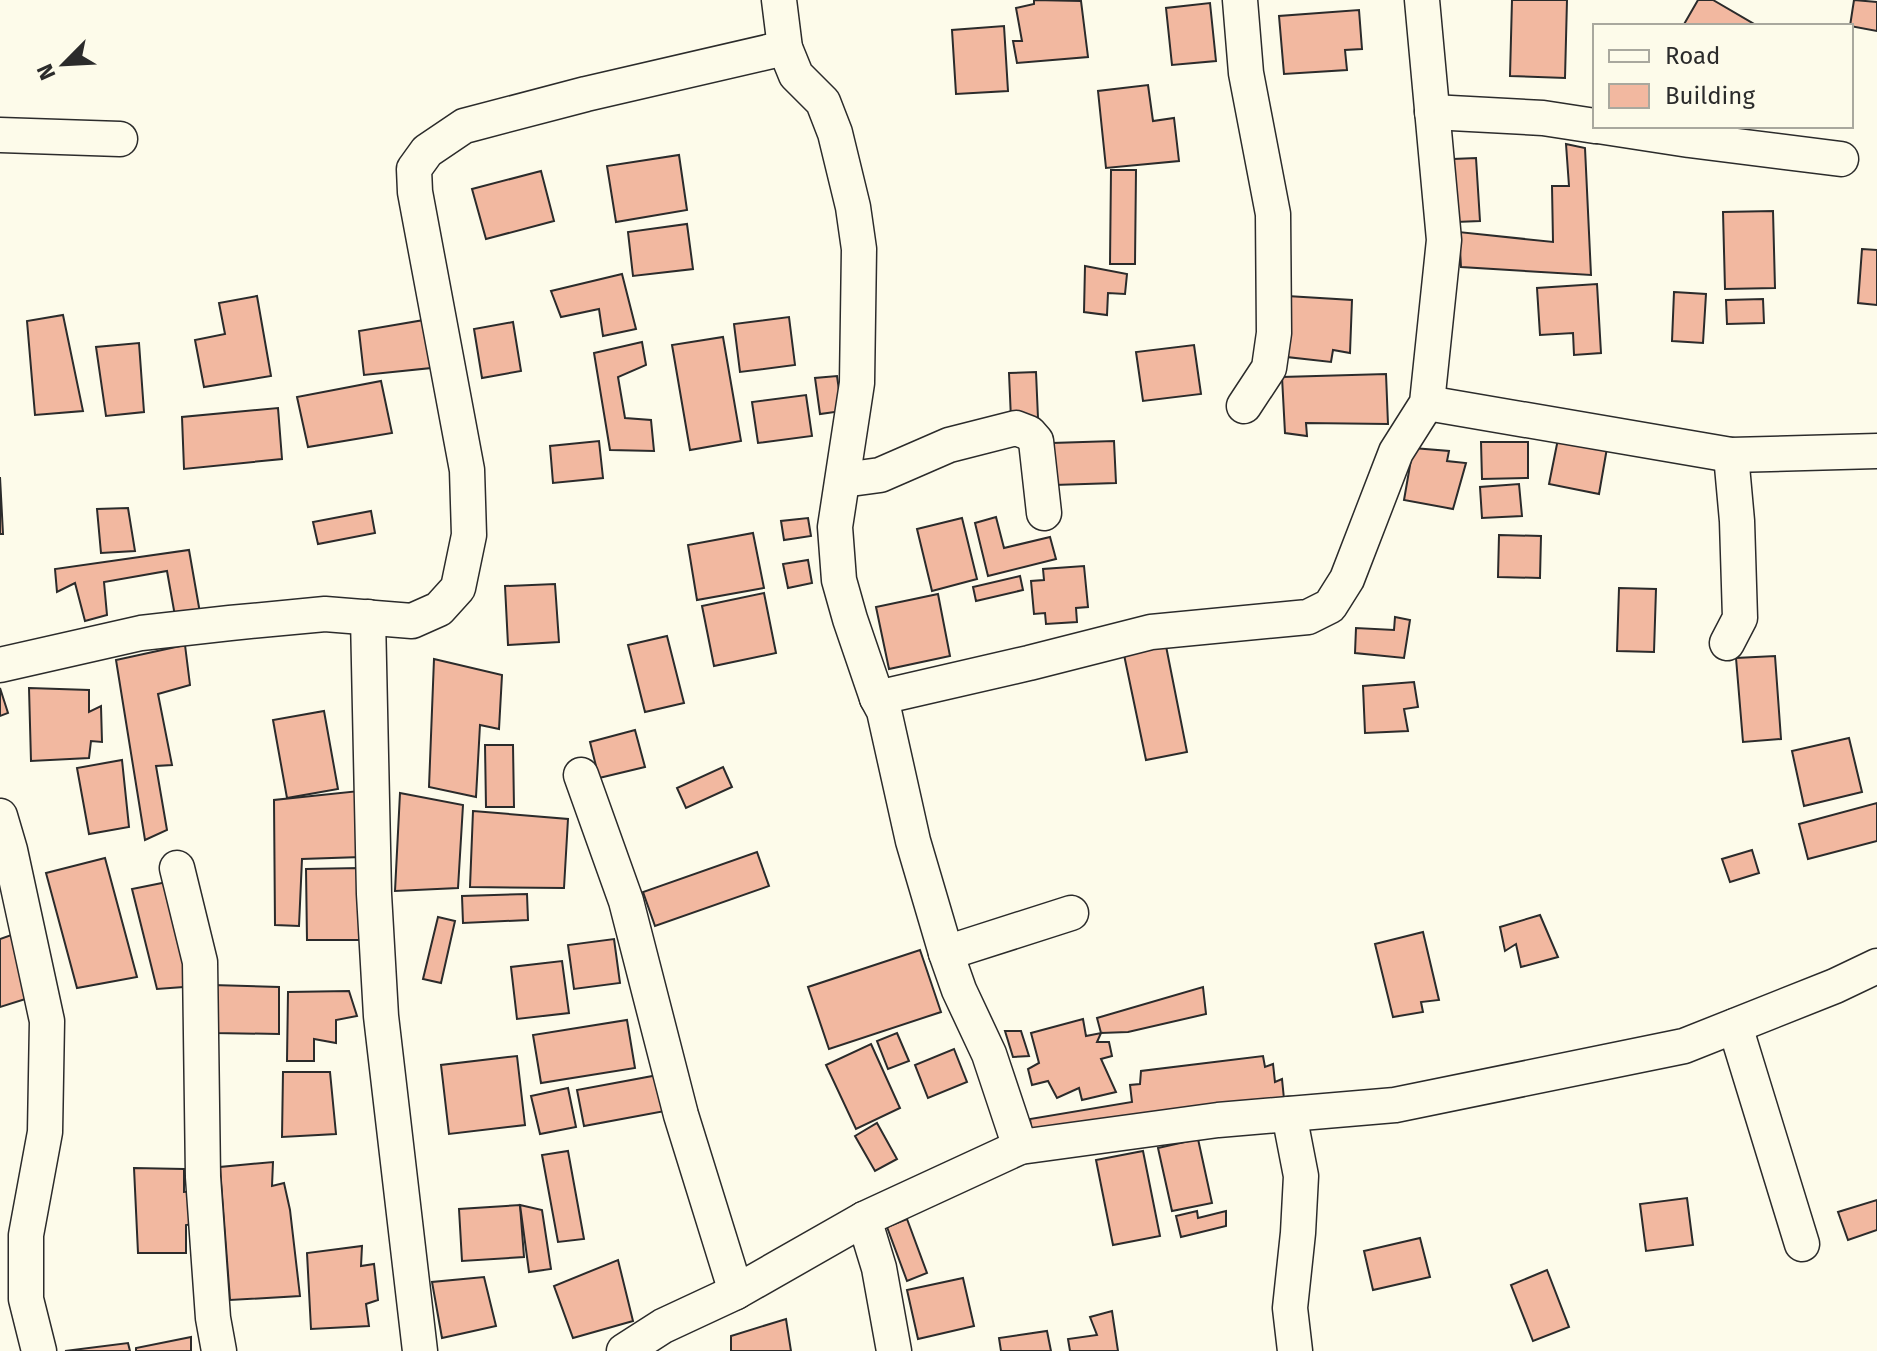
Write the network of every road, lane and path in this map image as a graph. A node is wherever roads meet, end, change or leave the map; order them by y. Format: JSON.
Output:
{"nodes":[{"id":1,"x":779,"y":0,"type":"edge"},
{"id":2,"x":1240,"y":0,"type":"edge"},
{"id":3,"x":1422,"y":0,"type":"edge"},
{"id":4,"x":785,"y":48,"type":"junction"},
{"id":5,"x":1432,"y":112,"type":"junction"},
{"id":6,"x":1593,"y":126,"type":"edge"},
{"id":7,"x":1609,"y":128,"type":"edge"},
{"id":8,"x":0,"y":135,"type":"edge"},
{"id":9,"x":120,"y":139,"type":"dead end"},
{"id":10,"x":1841,"y":159,"type":"dead end"},
{"id":11,"x":1427,"y":403,"type":"junction"},
{"id":12,"x":1244,"y":406,"type":"dead end"},
{"id":13,"x":1877,"y":451,"type":"edge"},
{"id":14,"x":1731,"y":455,"type":"junction"},
{"id":15,"x":843,"y":480,"type":"junction"},
{"id":16,"x":1044,"y":513,"type":"dead end"},
{"id":17,"x":368,"y":617,"type":"junction"},
{"id":18,"x":1727,"y":643,"type":"dead end"},
{"id":19,"x":0,"y":665,"type":"edge"},
{"id":20,"x":877,"y":698,"type":"junction"},
{"id":21,"x":581,"y":775,"type":"dead end"},
{"id":22,"x":0,"y":816,"type":"edge"},
{"id":23,"x":177,"y":868,"type":"dead end"},
{"id":24,"x":1071,"y":913,"type":"dead end"},
{"id":25,"x":946,"y":953,"type":"junction"},
{"id":26,"x":1877,"y":966,"type":"edge"},
{"id":27,"x":1735,"y":1026,"type":"junction"},
{"id":28,"x":1289,"y":1114,"type":"junction"},
{"id":29,"x":1020,"y":1147,"type":"junction"},
{"id":30,"x":864,"y":1219,"type":"junction"},
{"id":31,"x":1802,"y":1244,"type":"dead end"},
{"id":32,"x":736,"y":1292,"type":"junction"},
{"id":33,"x":661,"y":1339,"type":"edge"},
{"id":34,"x":39,"y":1351,"type":"edge"},
{"id":35,"x":219,"y":1351,"type":"edge"},
{"id":36,"x":420,"y":1351,"type":"edge"},
{"id":37,"x":624,"y":1351,"type":"edge"},
{"id":38,"x":894,"y":1351,"type":"edge"},
{"id":39,"x":1295,"y":1351,"type":"edge"}],
"edges":[{"from":1,"to":4,"type":"street"},
{"from":2,"to":12,"type":"street"},
{"from":3,"to":5,"type":"street"},
{"from":4,"to":15,"type":"street"},
{"from":4,"to":17,"type":"street"},
{"from":5,"to":6,"type":"street"},
{"from":5,"to":11,"type":"street"},
{"from":7,"to":10,"type":"street"},
{"from":8,"to":9,"type":"street"},
{"from":11,"to":14,"type":"street"},
{"from":11,"to":20,"type":"street"},
{"from":13,"to":14,"type":"street"},
{"from":14,"to":18,"type":"street"},
{"from":15,"to":16,"type":"street"},
{"from":15,"to":20,"type":"street"},
{"from":17,"to":19,"type":"street"},
{"from":17,"to":36,"type":"street"},
{"from":20,"to":25,"type":"street"},
{"from":21,"to":32,"type":"street"},
{"from":22,"to":34,"type":"street"},
{"from":23,"to":35,"type":"street"},
{"from":24,"to":25,"type":"street"},
{"from":25,"to":29,"type":"street"},
{"from":26,"to":27,"type":"street"},
{"from":27,"to":28,"type":"street"},
{"from":27,"to":31,"type":"street"},
{"from":28,"to":29,"type":"street"},
{"from":28,"to":39,"type":"street"},
{"from":29,"to":30,"type":"street"},
{"from":30,"to":32,"type":"street"},
{"from":30,"to":38,"type":"street"},
{"from":32,"to":33,"type":"street"},
{"from":33,"to":37,"type":"street"}]}
